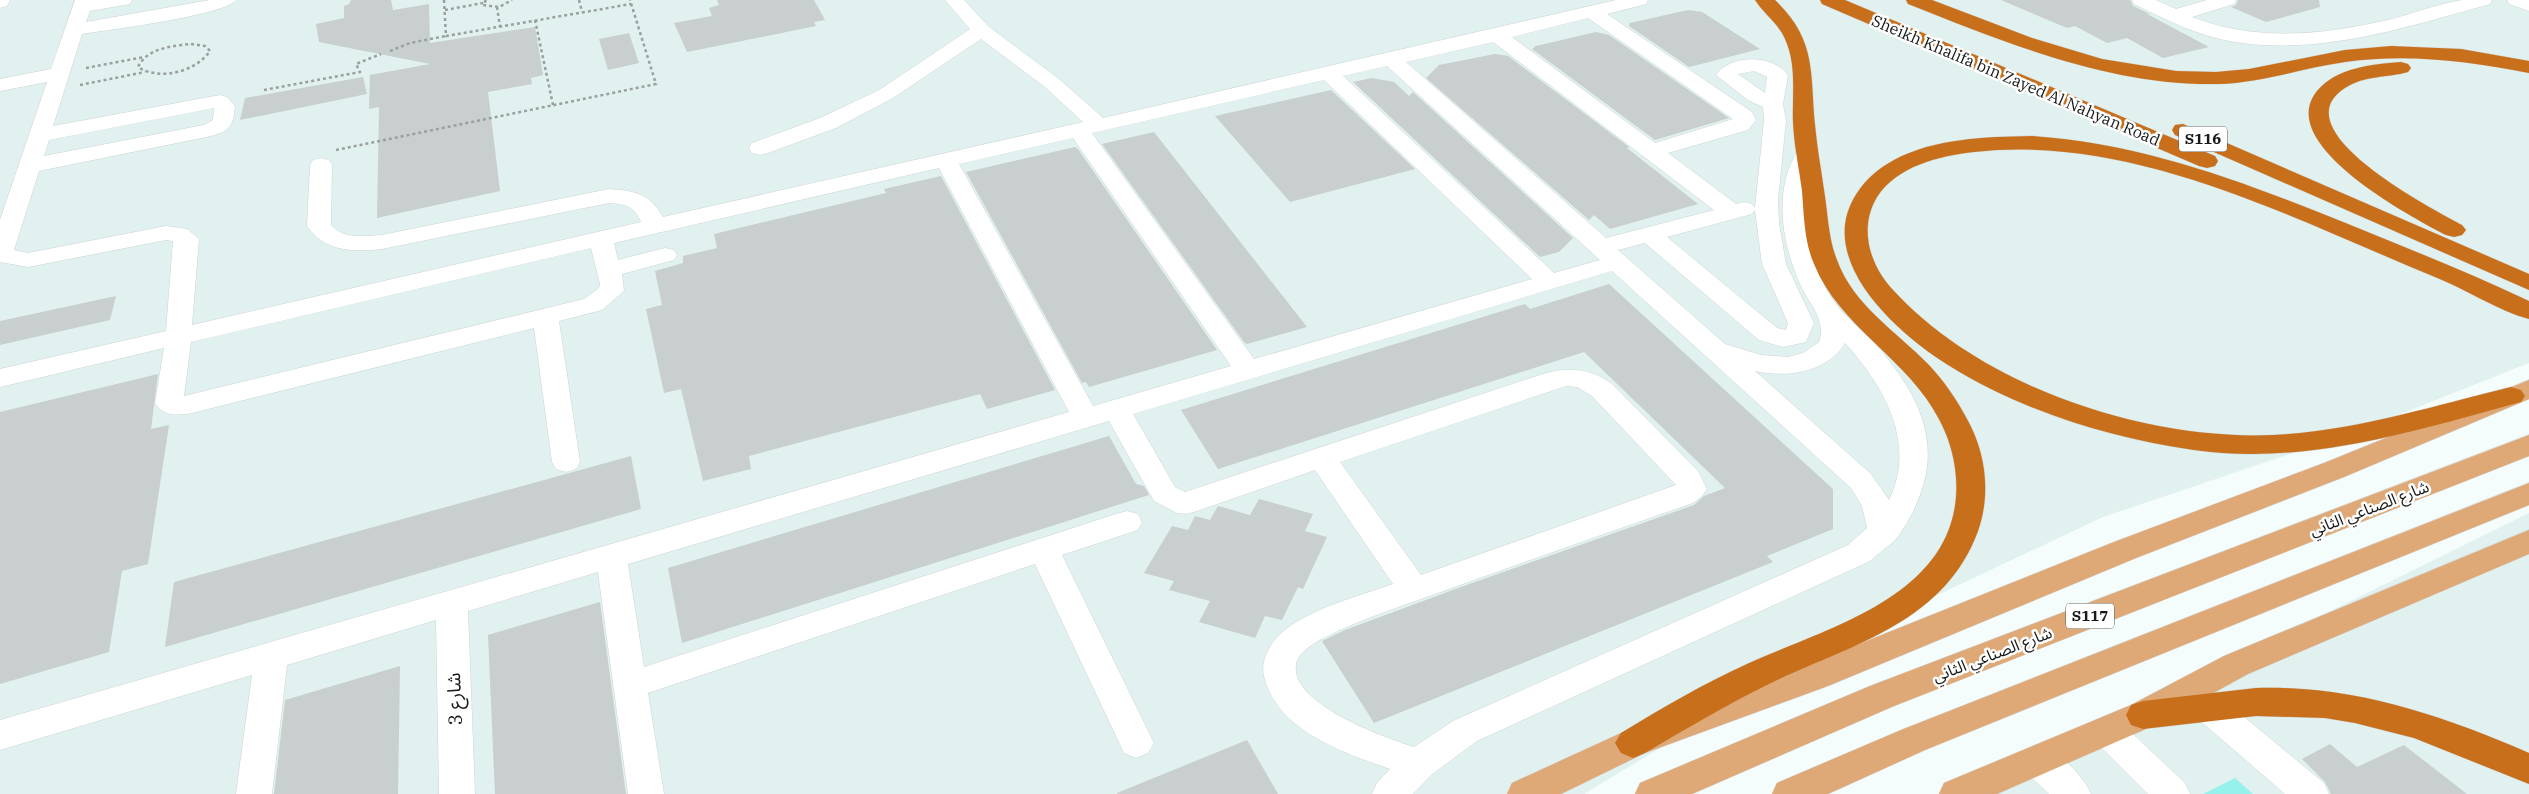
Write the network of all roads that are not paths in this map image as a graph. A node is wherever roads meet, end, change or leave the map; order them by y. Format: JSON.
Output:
{"nodes":[{"id":1,"x":123,"y":0,"type":"edge"},
{"id":2,"x":227,"y":0,"type":"edge"},
{"id":3,"x":954,"y":0,"type":"edge"},
{"id":4,"x":1640,"y":0,"type":"edge"},
{"id":5,"x":1764,"y":0,"type":"edge"},
{"id":6,"x":1829,"y":0,"type":"edge"},
{"id":7,"x":1875,"y":0,"type":"edge"},
{"id":8,"x":1915,"y":0,"type":"edge"},
{"id":9,"x":2141,"y":0,"type":"edge"},
{"id":10,"x":2227,"y":0,"type":"edge"},
{"id":11,"x":2483,"y":0,"type":"edge"},
{"id":12,"x":2516,"y":0,"type":"edge"},
{"id":13,"x":83,"y":3,"type":"edge"},
{"id":14,"x":2529,"y":5,"type":"edge"},
{"id":15,"x":1592,"y":12,"type":"junction"},
{"id":16,"x":2174,"y":16,"type":"junction"},
{"id":17,"x":74,"y":30,"type":"junction"},
{"id":18,"x":981,"y":30,"type":"junction"},
{"id":19,"x":1497,"y":35,"type":"junction"},
{"id":20,"x":1391,"y":59,"type":"junction"},
{"id":21,"x":2529,"y":67,"type":"edge"},
{"id":22,"x":1328,"y":73,"type":"junction"},
{"id":23,"x":2529,"y":79,"type":"edge"},
{"id":24,"x":57,"y":81,"type":"junction"},
{"id":25,"x":0,"y":84,"type":"edge"},
{"id":26,"x":0,"y":99,"type":"edge"},
{"id":27,"x":1773,"y":104,"type":"dead end"},
{"id":28,"x":1088,"y":127,"type":"junction"},
{"id":29,"x":40,"y":135,"type":"junction"},
{"id":30,"x":760,"y":148,"type":"dead end"},
{"id":31,"x":1652,"y":151,"type":"junction"},
{"id":32,"x":1807,"y":154,"type":"junction"},
{"id":33,"x":328,"y":158,"type":"road end"},
{"id":34,"x":945,"y":159,"type":"junction"},
{"id":35,"x":29,"y":166,"type":"junction"},
{"id":36,"x":1766,"y":203,"type":"junction"},
{"id":37,"x":1732,"y":212,"type":"junction"},
{"id":38,"x":655,"y":226,"type":"junction"},
{"id":39,"x":1649,"y":234,"type":"junction"},
{"id":40,"x":601,"y":239,"type":"junction"},
{"id":41,"x":666,"y":255,"type":"dead end"},
{"id":42,"x":1609,"y":255,"type":"junction"},
{"id":43,"x":609,"y":270,"type":"junction"},
{"id":44,"x":2529,"y":272,"type":"edge"},
{"id":45,"x":1549,"y":282,"type":"junction"},
{"id":46,"x":2468,"y":282,"type":"junction"},
{"id":47,"x":2529,"y":283,"type":"edge"},
{"id":48,"x":2529,"y":311,"type":"edge"},
{"id":49,"x":1829,"y":313,"type":"junction"},
{"id":50,"x":545,"y":318,"type":"junction"},
{"id":51,"x":177,"y":337,"type":"junction"},
{"id":52,"x":1703,"y":339,"type":"junction"},
{"id":53,"x":1248,"y":370,"type":"junction"},
{"id":54,"x":0,"y":378,"type":"edge"},
{"id":55,"x":2520,"y":393,"type":"edge"},
{"id":56,"x":1116,"y":409,"type":"junction"},
{"id":57,"x":1086,"y":418,"type":"junction"},
{"id":58,"x":2529,"y":445,"type":"edge"},
{"id":59,"x":1321,"y":458,"type":"junction"},
{"id":60,"x":566,"y":462,"type":"dead end"},
{"id":61,"x":2529,"y":493,"type":"edge"},
{"id":62,"x":1127,"y":522,"type":"dead end"},
{"id":63,"x":1882,"y":534,"type":"junction"},
{"id":64,"x":2529,"y":542,"type":"edge"},
{"id":65,"x":1044,"y":549,"type":"junction"},
{"id":66,"x":611,"y":557,"type":"junction"},
{"id":67,"x":1414,"y":589,"type":"junction"},
{"id":68,"x":452,"y":605,"type":"junction"},
{"id":69,"x":271,"y":655,"type":"junction"},
{"id":70,"x":630,"y":686,"type":"junction"},
{"id":71,"x":2208,"y":707,"type":"junction"},
{"id":72,"x":2143,"y":715,"type":"junction"},
{"id":73,"x":2107,"y":732,"type":"junction"},
{"id":74,"x":0,"y":736,"type":"edge"},
{"id":75,"x":1136,"y":743,"type":"dead end"},
{"id":76,"x":1633,"y":743,"type":"junction"},
{"id":77,"x":2039,"y":761,"type":"junction"},
{"id":78,"x":1418,"y":764,"type":"junction"},
{"id":79,"x":2529,"y":769,"type":"edge"},
{"id":80,"x":254,"y":794,"type":"edge"},
{"id":81,"x":457,"y":794,"type":"edge"},
{"id":82,"x":646,"y":794,"type":"edge"},
{"id":83,"x":1390,"y":794,"type":"edge"},
{"id":84,"x":1525,"y":794,"type":"edge"},
{"id":85,"x":1653,"y":794,"type":"edge"},
{"id":86,"x":1790,"y":794,"type":"edge"},
{"id":87,"x":1957,"y":794,"type":"edge"},
{"id":88,"x":2073,"y":794,"type":"edge"},
{"id":89,"x":2172,"y":794,"type":"edge"},
{"id":90,"x":2311,"y":794,"type":"edge"}],
"edges":[{"from":1,"to":13,"type":"street"},
{"from":2,"to":17,"type":"street"},
{"from":3,"to":18,"type":"street"},
{"from":4,"to":15,"type":"street"},
{"from":5,"to":32,"type":"highway"},
{"from":6,"to":46,"type":"highway","name":"Sheikh Khalifa bin Zayed Al Nahyan Road","number":"S116"},
{"from":7,"to":47,"type":"highway","name":"Sheikh Khalifa bin Zayed Al Nahyan Road","number":"S116"},
{"from":8,"to":21,"type":"highway"},
{"from":9,"to":16,"type":"street"},
{"from":10,"to":16,"type":"street"},
{"from":11,"to":16,"type":"street"},
{"from":12,"to":14,"type":"street"},
{"from":13,"to":17,"type":"street"},
{"from":15,"to":19,"type":"street"},
{"from":15,"to":31,"type":"street"},
{"from":17,"to":24,"type":"street"},
{"from":18,"to":28,"type":"street"},
{"from":18,"to":30,"type":"street"},
{"from":19,"to":20,"type":"street"},
{"from":19,"to":31,"type":"street"},
{"from":20,"to":22,"type":"street"},
{"from":20,"to":42,"type":"street"},
{"from":22,"to":28,"type":"street"},
{"from":22,"to":45,"type":"street"},
{"from":23,"to":44,"type":"highway"},
{"from":24,"to":25,"type":"street"},
{"from":24,"to":26,"type":"street"},
{"from":24,"to":29,"type":"street"},
{"from":27,"to":36,"type":"street"},
{"from":28,"to":34,"type":"street"},
{"from":28,"to":53,"type":"street"},
{"from":29,"to":35,"type":"street"},
{"from":29,"to":35,"type":"street"},
{"from":31,"to":37,"type":"street"},
{"from":32,"to":49,"type":"street"},
{"from":32,"to":76,"type":"highway"},
{"from":33,"to":38,"type":"street"},
{"from":34,"to":38,"type":"street"},
{"from":34,"to":57,"type":"street"},
{"from":35,"to":51,"type":"street"},
{"from":36,"to":37,"type":"street"},
{"from":36,"to":39,"type":"street"},
{"from":37,"to":39,"type":"street"},
{"from":38,"to":40,"type":"street"},
{"from":39,"to":42,"type":"street"},
{"from":40,"to":43,"type":"street"},
{"from":40,"to":51,"type":"street"},
{"from":41,"to":43,"type":"street"},
{"from":42,"to":45,"type":"street"},
{"from":42,"to":52,"type":"street"},
{"from":43,"to":50,"type":"street"},
{"from":45,"to":53,"type":"street"},
{"from":46,"to":48,"type":"highway","name":"Sheikh Khalifa bin Zayed Al Nahyan Road","number":"S116"},
{"from":46,"to":55,"type":"highway"},
{"from":49,"to":52,"type":"street"},
{"from":49,"to":63,"type":"street"},
{"from":50,"to":51,"type":"street"},
{"from":50,"to":60,"type":"street"},
{"from":51,"to":54,"type":"street"},
{"from":52,"to":63,"type":"street"},
{"from":53,"to":56,"type":"street"},
{"from":55,"to":76,"type":"main road"},
{"from":56,"to":57,"type":"street"},
{"from":56,"to":59,"type":"street"},
{"from":57,"to":66,"type":"street"},
{"from":58,"to":85,"type":"main road","name":"شارع الصناعي الثاني","number":"S117"},
{"from":59,"to":67,"type":"street"},
{"from":59,"to":67,"type":"street"},
{"from":61,"to":86,"type":"main road"},
{"from":62,"to":65,"type":"street"},
{"from":63,"to":78,"type":"street"},
{"from":64,"to":72,"type":"main road"},
{"from":65,"to":70,"type":"street"},
{"from":65,"to":75,"type":"street"},
{"from":66,"to":68,"type":"street"},
{"from":66,"to":70,"type":"street"},
{"from":67,"to":78,"type":"street"},
{"from":68,"to":69,"type":"street"},
{"from":68,"to":81,"type":"street","name":"شارع 3"},
{"from":69,"to":74,"type":"street"},
{"from":69,"to":80,"type":"street"},
{"from":70,"to":82,"type":"street"},
{"from":71,"to":72,"type":"highway"},
{"from":71,"to":79,"type":"highway"},
{"from":71,"to":90,"type":"street"},
{"from":72,"to":73,"type":"main road"},
{"from":73,"to":77,"type":"main road"},
{"from":73,"to":89,"type":"street"},
{"from":76,"to":84,"type":"main road"},
{"from":77,"to":87,"type":"main road"},
{"from":77,"to":88,"type":"street"},
{"from":78,"to":83,"type":"street"}]}
